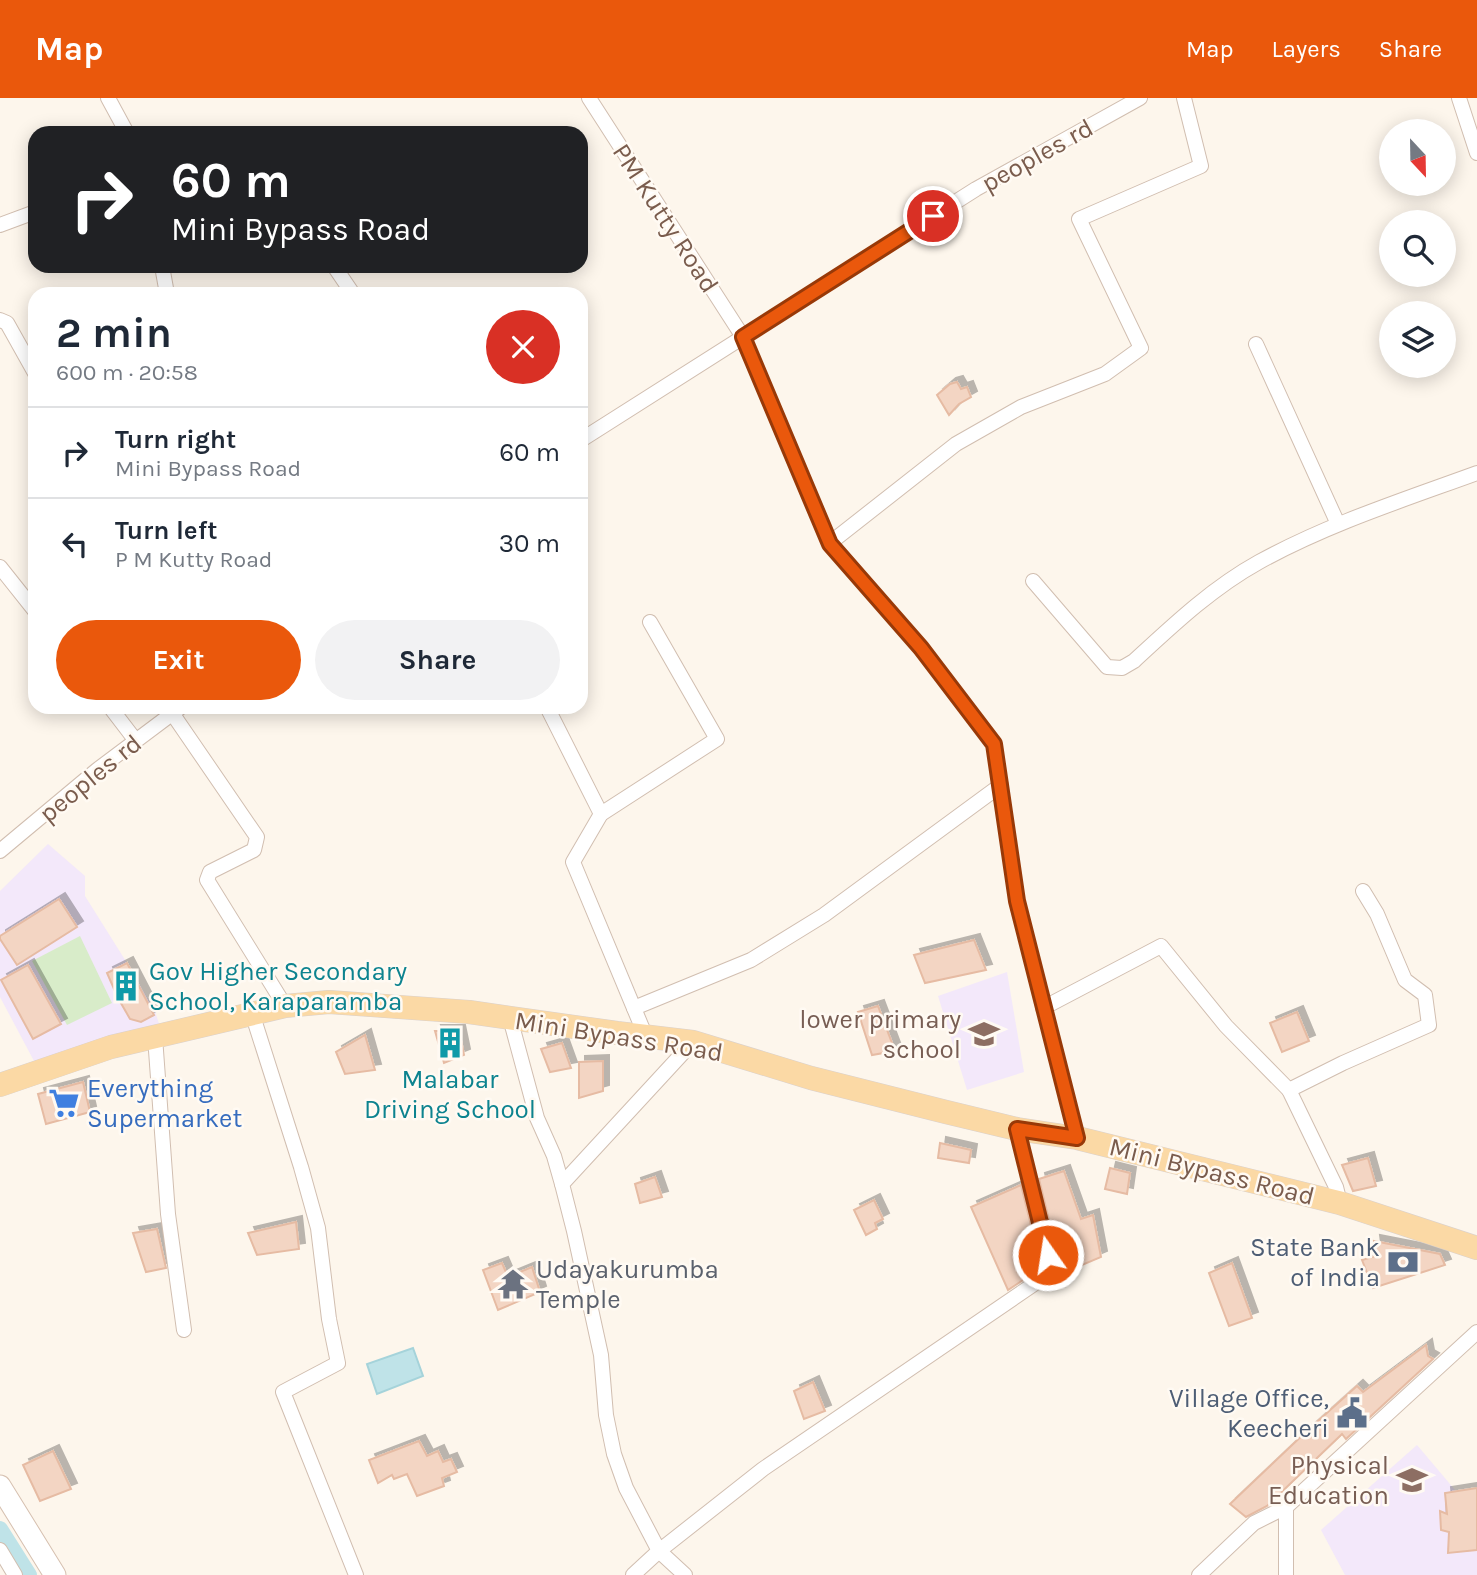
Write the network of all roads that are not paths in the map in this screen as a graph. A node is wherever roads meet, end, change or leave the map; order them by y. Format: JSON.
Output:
{"nodes":[{"id":1,"x":108,"y":98,"type":"edge"},
{"id":2,"x":589,"y":98,"type":"edge"},
{"id":3,"x":1140,"y":98,"type":"edge"},
{"id":4,"x":1184,"y":98,"type":"edge"},
{"id":5,"x":1459,"y":98,"type":"edge"},
{"id":6,"x":123,"y":126,"type":"edge"},
{"id":7,"x":1477,"y":153,"type":"edge"},
{"id":8,"x":28,"y":215,"type":"edge"},
{"id":9,"x":0,"y":225,"type":"edge"},
{"id":10,"x":0,"y":320,"type":"edge"},
{"id":11,"x":743,"y":337,"type":"junction"},
{"id":12,"x":1256,"y":344,"type":"dead end"},
{"id":13,"x":28,"y":360,"type":"edge"},
{"id":14,"x":588,"y":436,"type":"edge"},
{"id":15,"x":1477,"y":473,"type":"edge"},
{"id":16,"x":1338,"y":524,"type":"junction"},
{"id":17,"x":830,"y":544,"type":"junction"},
{"id":18,"x":0,"y":567,"type":"edge"},
{"id":19,"x":1033,"y":581,"type":"dead end"},
{"id":20,"x":28,"y":602,"type":"edge"},
{"id":21,"x":650,"y":622,"type":"dead end"},
{"id":22,"x":115,"y":714,"type":"edge"},
{"id":23,"x":172,"y":714,"type":"edge"},
{"id":24,"x":180,"y":714,"type":"edge"},
{"id":25,"x":551,"y":714,"type":"edge"},
{"id":26,"x":136,"y":741,"type":"junction"},
{"id":27,"x":1001,"y":785,"type":"junction"},
{"id":28,"x":601,"y":814,"type":"junction"},
{"id":29,"x":0,"y":851,"type":"edge"},
{"id":30,"x":1363,"y":891,"type":"dead end"},
{"id":31,"x":285,"y":1006,"type":"junction"},
{"id":32,"x":634,"y":1008,"type":"junction"},
{"id":33,"x":1044,"y":1008,"type":"junction"},
{"id":34,"x":252,"y":1013,"type":"junction"},
{"id":35,"x":510,"y":1018,"type":"junction"},
{"id":36,"x":155,"y":1037,"type":"junction"},
{"id":37,"x":646,"y":1037,"type":"junction"},
{"id":38,"x":693,"y":1042,"type":"junction"},
{"id":39,"x":0,"y":1085,"type":"edge"},
{"id":40,"x":1289,"y":1090,"type":"junction"},
{"id":41,"x":1017,"y":1129,"type":"junction"},
{"id":42,"x":1077,"y":1138,"type":"junction"},
{"id":43,"x":562,"y":1184,"type":"junction"},
{"id":44,"x":1340,"y":1203,"type":"junction"},
{"id":45,"x":1477,"y":1248,"type":"edge"},
{"id":46,"x":184,"y":1330,"type":"dead end"},
{"id":47,"x":1477,"y":1332,"type":"edge"},
{"id":48,"x":0,"y":1486,"type":"edge"},
{"id":49,"x":1286,"y":1507,"type":"junction"},
{"id":50,"x":0,"y":1550,"type":"edge"},
{"id":51,"x":659,"y":1551,"type":"junction"},
{"id":52,"x":15,"y":1575,"type":"edge"},
{"id":53,"x":55,"y":1575,"type":"edge"},
{"id":54,"x":356,"y":1575,"type":"edge"},
{"id":55,"x":634,"y":1575,"type":"edge"},
{"id":56,"x":685,"y":1575,"type":"edge"},
{"id":57,"x":1199,"y":1575,"type":"edge"},
{"id":58,"x":1286,"y":1575,"type":"edge"}],
"edges":[{"from":1,"to":6,"type":"street"},
{"from":2,"to":11,"type":"street","name":"PM Kutty Road"},
{"from":3,"to":11,"type":"street","name":"peoples rd"},
{"from":4,"to":17,"type":"street"},
{"from":5,"to":7,"type":"street"},
{"from":8,"to":9,"type":"street"},
{"from":10,"to":13,"type":"street"},
{"from":11,"to":14,"type":"street","name":"peoples rd"},
{"from":11,"to":17,"type":"street","name":"PM Kutty Road"},
{"from":12,"to":16,"type":"street"},
{"from":15,"to":16,"type":"street"},
{"from":16,"to":19,"type":"street"},
{"from":17,"to":27,"type":"street","name":"PM Kutty Road"},
{"from":18,"to":20,"type":"street"},
{"from":21,"to":28,"type":"street"},
{"from":22,"to":26,"type":"street"},
{"from":23,"to":26,"type":"street","name":"peoples rd"},
{"from":24,"to":31,"type":"street"},
{"from":25,"to":28,"type":"street"},
{"from":26,"to":29,"type":"street","name":"peoples rd"},
{"from":27,"to":32,"type":"street"},
{"from":27,"to":33,"type":"street","name":"PM Kutty Road"},
{"from":28,"to":32,"type":"street"},
{"from":30,"to":40,"type":"street"},
{"from":31,"to":34,"type":"main road","name":"Mini Bypass Road"},
{"from":31,"to":35,"type":"main road","name":"Mini Bypass Road"},
{"from":32,"to":37,"type":"street"},
{"from":33,"to":40,"type":"street"},
{"from":33,"to":42,"type":"street","name":"PM Kutty Road"},
{"from":34,"to":36,"type":"main road","name":"Mini Bypass Road"},
{"from":34,"to":54,"type":"street"},
{"from":35,"to":37,"type":"main road","name":"Mini Bypass Road"},
{"from":35,"to":43,"type":"street"},
{"from":36,"to":39,"type":"main road","name":"Mini Bypass Road"},
{"from":36,"to":46,"type":"street"},
{"from":37,"to":38,"type":"main road","name":"Mini Bypass Road"},
{"from":38,"to":41,"type":"main road","name":"Mini Bypass Road"},
{"from":38,"to":43,"type":"street"},
{"from":40,"to":44,"type":"street"},
{"from":41,"to":42,"type":"main road","name":"Mini Bypass Road"},
{"from":41,"to":51,"type":"street"},
{"from":42,"to":44,"type":"main road","name":"Mini Bypass Road"},
{"from":43,"to":51,"type":"street"},
{"from":44,"to":45,"type":"main road","name":"Mini Bypass Road"},
{"from":47,"to":49,"type":"street"},
{"from":48,"to":53,"type":"main road"},
{"from":49,"to":57,"type":"street"},
{"from":49,"to":58,"type":"street"},
{"from":50,"to":52,"type":"street"},
{"from":51,"to":55,"type":"street"},
{"from":51,"to":56,"type":"street"}]}
